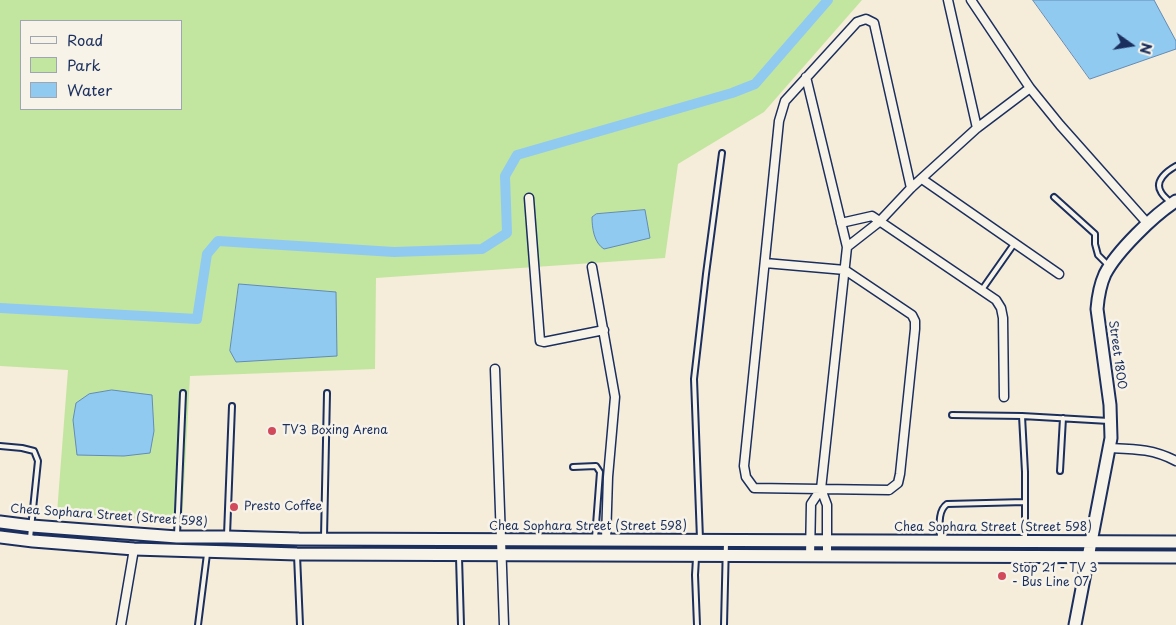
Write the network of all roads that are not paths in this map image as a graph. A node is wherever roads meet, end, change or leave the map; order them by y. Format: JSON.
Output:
{"nodes":[{"id":1,"x":948,"y":0,"type":"edge"},
{"id":2,"x":971,"y":0,"type":"edge"},
{"id":3,"x":806,"y":77,"type":"junction"},
{"id":4,"x":1030,"y":88,"type":"junction"},
{"id":5,"x":977,"y":128,"type":"junction"},
{"id":6,"x":722,"y":153,"type":"dead end"},
{"id":7,"x":1176,"y":166,"type":"edge"},
{"id":8,"x":922,"y":179,"type":"junction"},
{"id":9,"x":911,"y":188,"type":"junction"},
{"id":10,"x":1054,"y":197,"type":"dead end"},
{"id":11,"x":529,"y":198,"type":"dead end"},
{"id":12,"x":1174,"y":203,"type":"edge"},
{"id":13,"x":879,"y":222,"type":"junction"},
{"id":14,"x":841,"y":223,"type":"junction"},
{"id":15,"x":1148,"y":224,"type":"junction"},
{"id":16,"x":1014,"y":244,"type":"junction"},
{"id":17,"x":847,"y":248,"type":"junction"},
{"id":18,"x":764,"y":263,"type":"junction"},
{"id":19,"x":1110,"y":266,"type":"junction"},
{"id":20,"x":592,"y":267,"type":"dead end"},
{"id":21,"x":845,"y":270,"type":"junction"},
{"id":22,"x":1059,"y":274,"type":"dead end"},
{"id":23,"x":981,"y":291,"type":"junction"},
{"id":24,"x":604,"y":330,"type":"junction"},
{"id":25,"x":495,"y":369,"type":"dead end"},
{"id":26,"x":183,"y":393,"type":"dead end"},
{"id":27,"x":327,"y":393,"type":"dead end"},
{"id":28,"x":1004,"y":397,"type":"dead end"},
{"id":29,"x":232,"y":406,"type":"dead end"},
{"id":30,"x":952,"y":415,"type":"dead end"},
{"id":31,"x":1022,"y":416,"type":"junction"},
{"id":32,"x":1063,"y":418,"type":"junction"},
{"id":33,"x":1111,"y":421,"type":"junction"},
{"id":34,"x":0,"y":446,"type":"edge"},
{"id":35,"x":1110,"y":448,"type":"junction"},
{"id":36,"x":1176,"y":461,"type":"edge"},
{"id":37,"x":573,"y":467,"type":"dead end"},
{"id":38,"x":1060,"y":471,"type":"dead end"},
{"id":39,"x":821,"y":490,"type":"junction"},
{"id":40,"x":1025,"y":502,"type":"junction"},
{"id":41,"x":0,"y":522,"type":"edge"},
{"id":42,"x":32,"y":526,"type":"junction"},
{"id":43,"x":0,"y":537,"type":"edge"},
{"id":44,"x":177,"y":537,"type":"junction"},
{"id":45,"x":227,"y":537,"type":"junction"},
{"id":46,"x":264,"y":538,"type":"junction"},
{"id":47,"x":324,"y":539,"type":"junction"},
{"id":48,"x":501,"y":540,"type":"junction"},
{"id":49,"x":601,"y":540,"type":"junction"},
{"id":50,"x":30,"y":541,"type":"junction"},
{"id":51,"x":665,"y":541,"type":"junction"},
{"id":52,"x":700,"y":541,"type":"junction"},
{"id":53,"x":726,"y":541,"type":"junction"},
{"id":54,"x":811,"y":541,"type":"junction"},
{"id":55,"x":940,"y":541,"type":"junction"},
{"id":56,"x":1025,"y":541,"type":"junction"},
{"id":57,"x":827,"y":542,"type":"junction"},
{"id":58,"x":1092,"y":542,"type":"junction"},
{"id":59,"x":1176,"y":542,"type":"edge"},
{"id":60,"x":134,"y":549,"type":"junction"},
{"id":61,"x":208,"y":551,"type":"junction"},
{"id":62,"x":264,"y":553,"type":"junction"},
{"id":63,"x":298,"y":554,"type":"junction"},
{"id":64,"x":459,"y":555,"type":"junction"},
{"id":65,"x":502,"y":555,"type":"junction"},
{"id":66,"x":665,"y":556,"type":"junction"},
{"id":67,"x":696,"y":556,"type":"junction"},
{"id":68,"x":725,"y":556,"type":"junction"},
{"id":69,"x":1089,"y":556,"type":"junction"},
{"id":70,"x":810,"y":557,"type":"junction"},
{"id":71,"x":827,"y":557,"type":"junction"},
{"id":72,"x":1176,"y":558,"type":"edge"},
{"id":73,"x":121,"y":625,"type":"edge"},
{"id":74,"x":198,"y":625,"type":"edge"},
{"id":75,"x":300,"y":625,"type":"edge"},
{"id":76,"x":461,"y":625,"type":"edge"},
{"id":77,"x":504,"y":625,"type":"edge"},
{"id":78,"x":697,"y":625,"type":"edge"},
{"id":79,"x":724,"y":625,"type":"edge"},
{"id":80,"x":1075,"y":625,"type":"edge"}],
"edges":[{"from":1,"to":5,"type":"street"},
{"from":2,"to":4,"type":"street"},
{"from":3,"to":9,"type":"street"},
{"from":3,"to":14,"type":"street"},
{"from":3,"to":18,"type":"street"},
{"from":4,"to":5,"type":"street"},
{"from":4,"to":15,"type":"street"},
{"from":5,"to":8,"type":"street"},
{"from":6,"to":52,"type":"lane"},
{"from":7,"to":12,"type":"lane"},
{"from":8,"to":9,"type":"street"},
{"from":8,"to":16,"type":"street"},
{"from":9,"to":13,"type":"street"},
{"from":10,"to":19,"type":"lane"},
{"from":11,"to":24,"type":"street"},
{"from":12,"to":15,"type":"main road","name":"Street 1800"},
{"from":13,"to":14,"type":"street"},
{"from":13,"to":17,"type":"street"},
{"from":13,"to":23,"type":"street"},
{"from":14,"to":17,"type":"street"},
{"from":15,"to":19,"type":"main road","name":"Street 1800"},
{"from":16,"to":22,"type":"street"},
{"from":16,"to":23,"type":"lane"},
{"from":17,"to":21,"type":"street"},
{"from":18,"to":21,"type":"street"},
{"from":18,"to":39,"type":"street"},
{"from":19,"to":33,"type":"main road","name":"Street 1800"},
{"from":20,"to":24,"type":"street"},
{"from":21,"to":39,"type":"street"},
{"from":21,"to":39,"type":"street"},
{"from":23,"to":28,"type":"street"},
{"from":24,"to":49,"type":"street"},
{"from":25,"to":48,"type":"street"},
{"from":26,"to":44,"type":"lane"},
{"from":27,"to":47,"type":"lane"},
{"from":29,"to":45,"type":"lane"},
{"from":30,"to":31,"type":"lane"},
{"from":31,"to":32,"type":"lane"},
{"from":31,"to":40,"type":"lane"},
{"from":32,"to":33,"type":"lane"},
{"from":32,"to":38,"type":"lane"},
{"from":33,"to":35,"type":"main road","name":"Street 1800"},
{"from":34,"to":42,"type":"lane"},
{"from":35,"to":36,"type":"street"},
{"from":35,"to":58,"type":"main road","name":"Street 1800"},
{"from":37,"to":49,"type":"lane"},
{"from":39,"to":54,"type":"street"},
{"from":39,"to":57,"type":"street"},
{"from":40,"to":55,"type":"lane"},
{"from":40,"to":56,"type":"lane"},
{"from":41,"to":42,"type":"main road","name":"Chea Sophara Street (Street 598)"},
{"from":42,"to":44,"type":"main road","name":"Chea Sophara Street (Street 598)"},
{"from":42,"to":50,"type":"lane"},
{"from":43,"to":50,"type":"main road"},
{"from":44,"to":45,"type":"main road","name":"Chea Sophara Street (Street 598)"},
{"from":45,"to":46,"type":"main road","name":"Chea Sophara Street (Street 598)"},
{"from":46,"to":47,"type":"main road","name":"Chea Sophara Street (Street 598)"},
{"from":46,"to":62,"type":"main road"},
{"from":47,"to":48,"type":"main road","name":"Chea Sophara Street (Street 598)"},
{"from":48,"to":49,"type":"main road","name":"Chea Sophara Street (Street 598)"},
{"from":48,"to":65,"type":"street"},
{"from":49,"to":51,"type":"main road","name":"Chea Sophara Street (Street 598)"},
{"from":50,"to":60,"type":"main road"},
{"from":51,"to":52,"type":"main road","name":"Chea Sophara Street (Street 598)"},
{"from":51,"to":66,"type":"main road"},
{"from":52,"to":53,"type":"main road","name":"Chea Sophara Street (Street 598)"},
{"from":53,"to":54,"type":"main road","name":"Chea Sophara Street (Street 598)"},
{"from":53,"to":68,"type":"lane"},
{"from":54,"to":57,"type":"main road","name":"Chea Sophara Street (Street 598)"},
{"from":54,"to":70,"type":"street"},
{"from":55,"to":56,"type":"main road","name":"Chea Sophara Street (Street 598)"},
{"from":55,"to":57,"type":"main road","name":"Chea Sophara Street (Street 598)"},
{"from":56,"to":58,"type":"main road","name":"Chea Sophara Street (Street 598)"},
{"from":57,"to":71,"type":"street"},
{"from":58,"to":59,"type":"main road","name":"Chea Sophara Street (Street 598)"},
{"from":58,"to":69,"type":"main road","name":"Street 1800"},
{"from":60,"to":61,"type":"main road"},
{"from":60,"to":73,"type":"street"},
{"from":61,"to":62,"type":"main road"},
{"from":61,"to":74,"type":"lane"},
{"from":62,"to":63,"type":"main road"},
{"from":63,"to":64,"type":"main road"},
{"from":63,"to":75,"type":"lane"},
{"from":64,"to":65,"type":"main road"},
{"from":64,"to":76,"type":"lane"},
{"from":65,"to":66,"type":"main road"},
{"from":65,"to":77,"type":"street"},
{"from":66,"to":67,"type":"main road"},
{"from":67,"to":68,"type":"main road"},
{"from":67,"to":78,"type":"lane"},
{"from":68,"to":70,"type":"main road"},
{"from":68,"to":79,"type":"lane"},
{"from":69,"to":71,"type":"main road"},
{"from":69,"to":72,"type":"main road"},
{"from":69,"to":80,"type":"main road","name":"Street 1800"},
{"from":70,"to":71,"type":"main road"}]}
